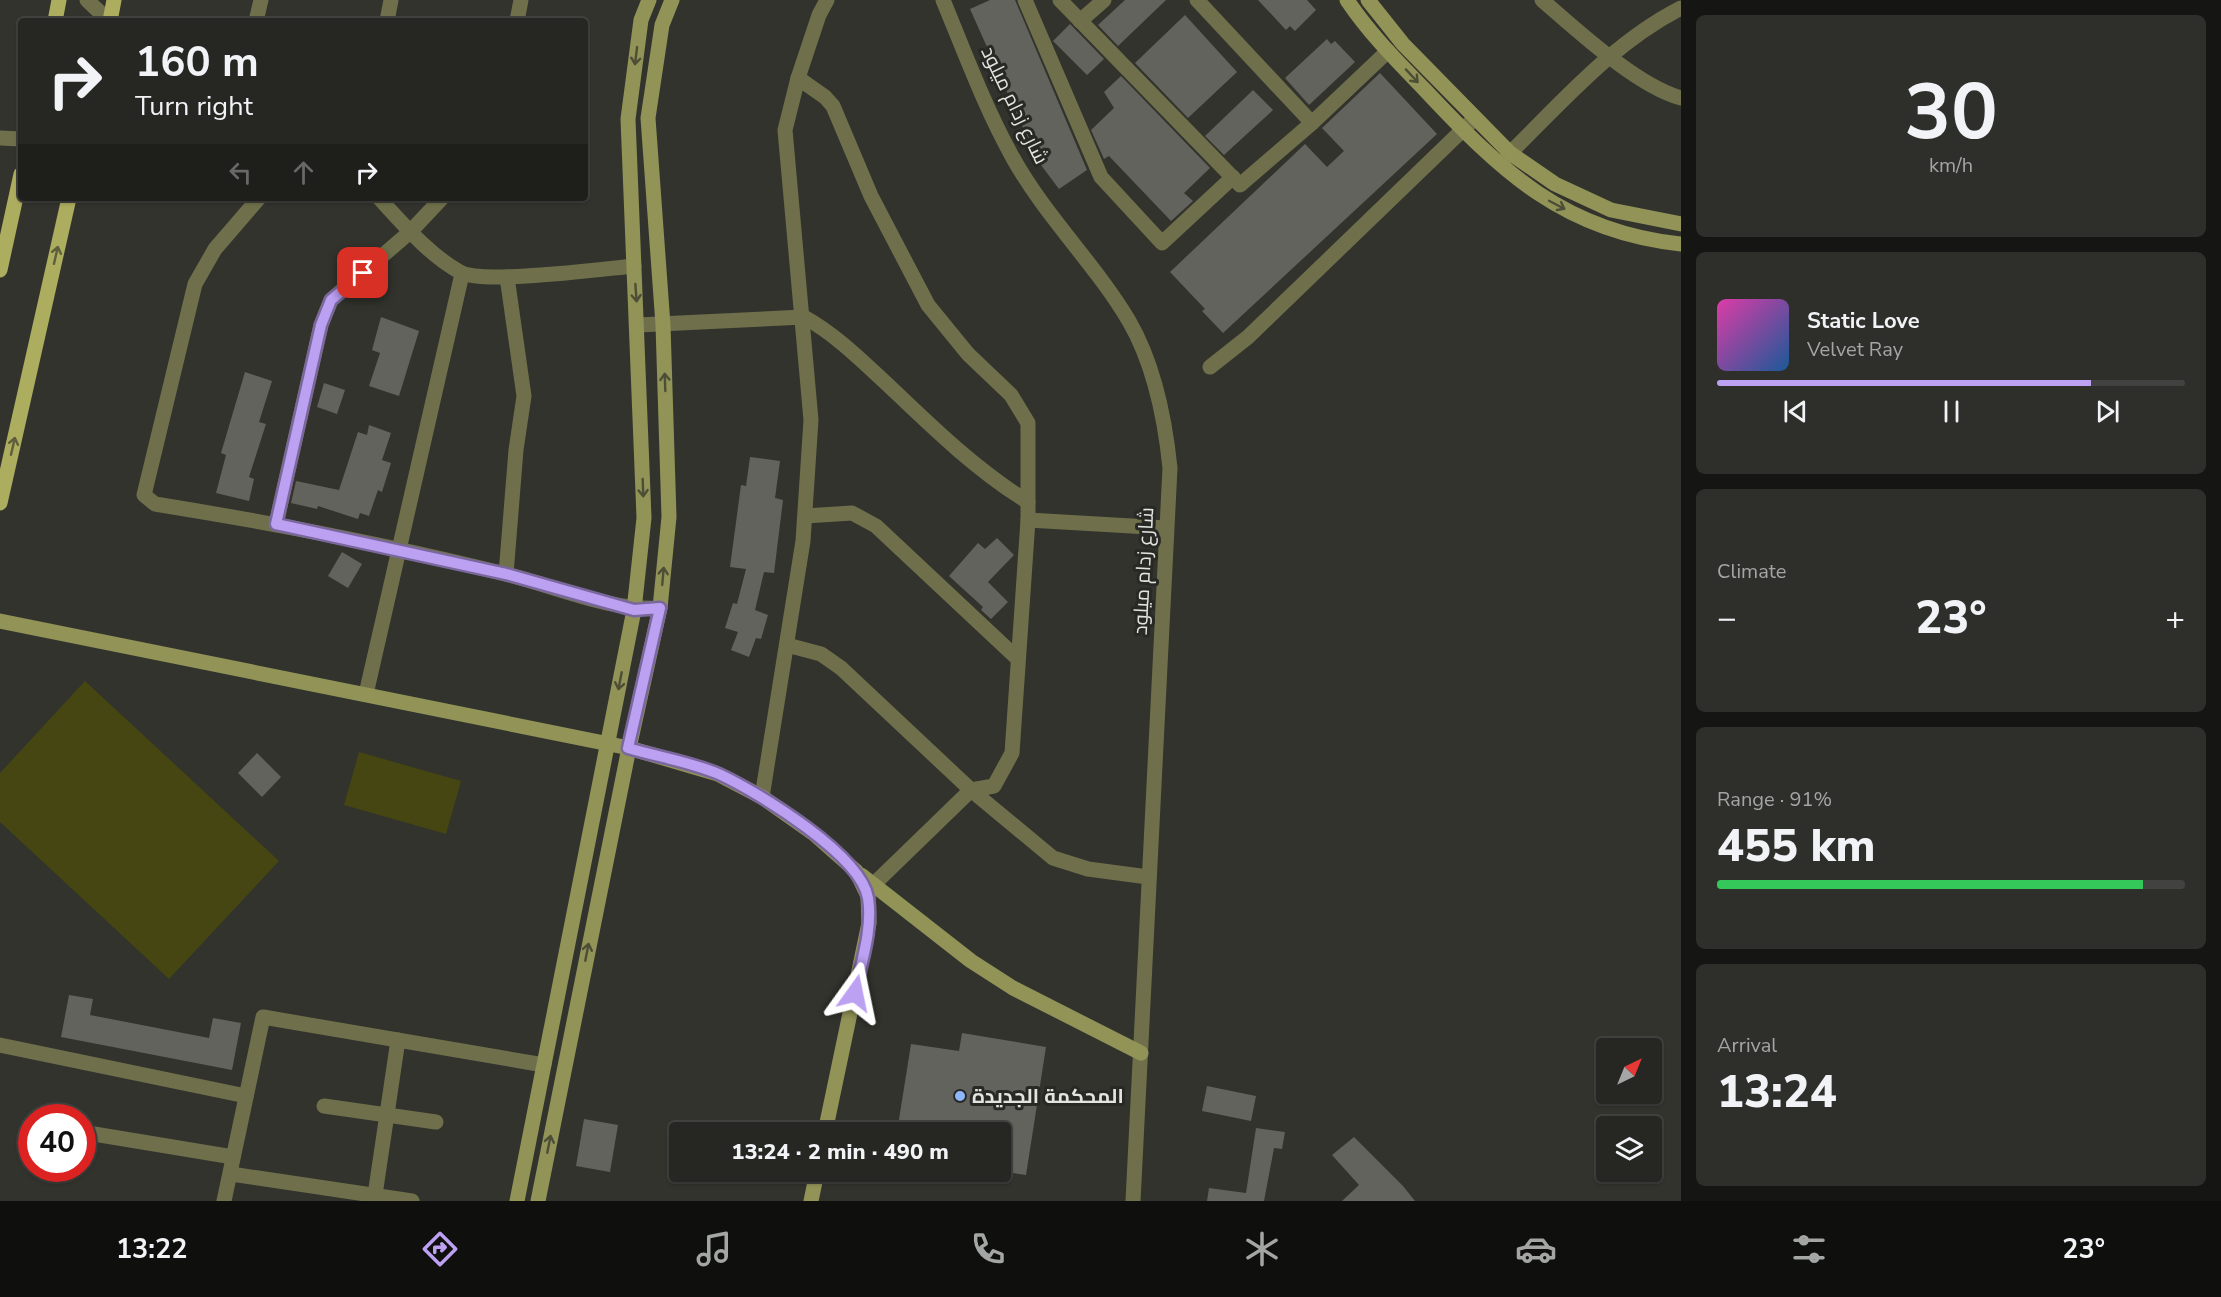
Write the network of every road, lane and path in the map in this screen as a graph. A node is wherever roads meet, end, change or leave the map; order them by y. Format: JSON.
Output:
{"nodes":[{"id":1,"x":59,"y":0,"type":"edge"},
{"id":2,"x":87,"y":0,"type":"edge"},
{"id":3,"x":114,"y":0,"type":"edge"},
{"id":4,"x":261,"y":0,"type":"edge"},
{"id":5,"x":391,"y":0,"type":"edge"},
{"id":6,"x":521,"y":0,"type":"edge"},
{"id":7,"x":649,"y":0,"type":"edge"},
{"id":8,"x":672,"y":0,"type":"edge"},
{"id":9,"x":827,"y":0,"type":"edge"},
{"id":10,"x":944,"y":0,"type":"edge"},
{"id":11,"x":1025,"y":0,"type":"edge"},
{"id":12,"x":1060,"y":0,"type":"edge"},
{"id":13,"x":1104,"y":0,"type":"edge"},
{"id":14,"x":1197,"y":0,"type":"edge"},
{"id":15,"x":1347,"y":0,"type":"edge"},
{"id":16,"x":1368,"y":0,"type":"edge"},
{"id":17,"x":1542,"y":0,"type":"edge"},
{"id":18,"x":1681,"y":8,"type":"edge"},
{"id":19,"x":56,"y":18,"type":"edge"},
{"id":20,"x":106,"y":18,"type":"edge"},
{"id":21,"x":110,"y":18,"type":"edge"},
{"id":22,"x":257,"y":18,"type":"edge"},
{"id":23,"x":388,"y":18,"type":"edge"},
{"id":24,"x":518,"y":18,"type":"edge"},
{"id":25,"x":1080,"y":21,"type":"junction"},
{"id":26,"x":1388,"y":51,"type":"junction"},
{"id":27,"x":1611,"y":56,"type":"junction"},
{"id":28,"x":798,"y":78,"type":"junction"},
{"id":29,"x":1681,"y":98,"type":"edge"},
{"id":30,"x":1475,"y":118,"type":"junction"},
{"id":31,"x":1312,"y":123,"type":"junction"},
{"id":32,"x":1462,"y":129,"type":"junction"},
{"id":33,"x":0,"y":138,"type":"edge"},
{"id":34,"x":18,"y":139,"type":"edge"},
{"id":35,"x":1510,"y":153,"type":"junction"},
{"id":36,"x":1500,"y":167,"type":"junction"},
{"id":37,"x":1233,"y":177,"type":"junction"},
{"id":38,"x":18,"y":188,"type":"edge"},
{"id":39,"x":68,"y":201,"type":"edge"},
{"id":40,"x":256,"y":201,"type":"edge"},
{"id":41,"x":382,"y":201,"type":"edge"},
{"id":42,"x":439,"y":201,"type":"edge"},
{"id":43,"x":1681,"y":224,"type":"edge"},
{"id":44,"x":410,"y":232,"type":"junction"},
{"id":45,"x":1681,"y":244,"type":"edge"},
{"id":46,"x":633,"y":266,"type":"junction"},
{"id":47,"x":0,"y":270,"type":"edge"},
{"id":48,"x":462,"y":274,"type":"junction"},
{"id":49,"x":507,"y":277,"type":"junction"},
{"id":50,"x":804,"y":317,"type":"junction"},
{"id":51,"x":638,"y":325,"type":"junction"},
{"id":52,"x":663,"y":325,"type":"junction"},
{"id":53,"x":1209,"y":367,"type":"dead end"},
{"id":54,"x":0,"y":502,"type":"edge"},
{"id":55,"x":1028,"y":502,"type":"junction"},
{"id":56,"x":805,"y":516,"type":"junction"},
{"id":57,"x":1028,"y":520,"type":"junction"},
{"id":58,"x":276,"y":524,"type":"junction"},
{"id":59,"x":1166,"y":528,"type":"junction"},
{"id":60,"x":397,"y":550,"type":"junction"},
{"id":61,"x":506,"y":574,"type":"junction"},
{"id":62,"x":660,"y":608,"type":"junction"},
{"id":63,"x":634,"y":610,"type":"junction"},
{"id":64,"x":0,"y":621,"type":"edge"},
{"id":65,"x":787,"y":645,"type":"junction"},
{"id":66,"x":1018,"y":659,"type":"junction"},
{"id":67,"x":366,"y":694,"type":"junction"},
{"id":68,"x":608,"y":745,"type":"junction"},
{"id":69,"x":628,"y":748,"type":"junction"},
{"id":70,"x":971,"y":790,"type":"junction"},
{"id":71,"x":762,"y":797,"type":"junction"},
{"id":72,"x":856,"y":871,"type":"junction"},
{"id":73,"x":1148,"y":877,"type":"junction"},
{"id":74,"x":873,"y":886,"type":"junction"},
{"id":75,"x":398,"y":1040,"type":"junction"},
{"id":76,"x":0,"y":1045,"type":"edge"},
{"id":77,"x":1141,"y":1053,"type":"junction"},
{"id":78,"x":544,"y":1065,"type":"junction"},
{"id":79,"x":246,"y":1096,"type":"junction"},
{"id":80,"x":324,"y":1106,"type":"dead end"},
{"id":81,"x":387,"y":1117,"type":"junction"},
{"id":82,"x":436,"y":1122,"type":"dead end"},
{"id":83,"x":827,"y":1122,"type":"edge"},
{"id":84,"x":96,"y":1133,"type":"edge"},
{"id":85,"x":233,"y":1157,"type":"junction"},
{"id":86,"x":231,"y":1174,"type":"junction"},
{"id":87,"x":815,"y":1182,"type":"edge"},
{"id":88,"x":375,"y":1195,"type":"junction"},
{"id":89,"x":224,"y":1201,"type":"edge"},
{"id":90,"x":412,"y":1201,"type":"edge"},
{"id":91,"x":517,"y":1201,"type":"edge"},
{"id":92,"x":538,"y":1201,"type":"edge"},
{"id":93,"x":811,"y":1201,"type":"edge"},
{"id":94,"x":1133,"y":1201,"type":"edge"}],
"edges":[{"from":1,"to":19,"type":"main road"},
{"from":2,"to":20,"type":"street"},
{"from":3,"to":21,"type":"main road"},
{"from":4,"to":22,"type":"street"},
{"from":5,"to":23,"type":"street"},
{"from":6,"to":24,"type":"street"},
{"from":7,"to":46,"type":"main road","one_way":true},
{"from":8,"to":52,"type":"main road"},
{"from":9,"to":28,"type":"street"},
{"from":10,"to":59,"type":"street","name":"شارع زدام ميلود"},
{"from":11,"to":37,"type":"street"},
{"from":12,"to":25,"type":"street"},
{"from":13,"to":25,"type":"street"},
{"from":14,"to":31,"type":"street"},
{"from":15,"to":26,"type":"main road"},
{"from":16,"to":30,"type":"main road"},
{"from":17,"to":27,"type":"street"},
{"from":18,"to":27,"type":"street"},
{"from":25,"to":37,"type":"street"},
{"from":26,"to":31,"type":"street"},
{"from":26,"to":32,"type":"main road","one_way":true},
{"from":27,"to":29,"type":"street"},
{"from":27,"to":35,"type":"street"},
{"from":28,"to":50,"type":"street"},
{"from":28,"to":55,"type":"street"},
{"from":30,"to":32,"type":"street"},
{"from":30,"to":35,"type":"main road"},
{"from":31,"to":37,"type":"street"},
{"from":32,"to":36,"type":"main road"},
{"from":32,"to":53,"type":"street"},
{"from":33,"to":34,"type":"street"},
{"from":35,"to":36,"type":"street"},
{"from":35,"to":43,"type":"main road"},
{"from":36,"to":45,"type":"main road","one_way":true},
{"from":38,"to":47,"type":"main road"},
{"from":54,"to":39,"type":"main road","one_way":true},
{"from":40,"to":58,"type":"street"},
{"from":41,"to":44,"type":"street"},
{"from":42,"to":44,"type":"street"},
{"from":44,"to":48,"type":"street"},
{"from":44,"to":58,"type":"street"},
{"from":46,"to":49,"type":"street"},
{"from":46,"to":51,"type":"main road","one_way":true},
{"from":48,"to":49,"type":"street"},
{"from":48,"to":60,"type":"street"},
{"from":49,"to":61,"type":"street"},
{"from":50,"to":52,"type":"street"},
{"from":50,"to":55,"type":"street"},
{"from":50,"to":56,"type":"street"},
{"from":51,"to":52,"type":"street"},
{"from":51,"to":63,"type":"main road","one_way":true},
{"from":62,"to":52,"type":"main road","one_way":true},
{"from":55,"to":57,"type":"street"},
{"from":56,"to":65,"type":"street"},
{"from":56,"to":66,"type":"street"},
{"from":57,"to":59,"type":"street"},
{"from":57,"to":66,"type":"street"},
{"from":58,"to":60,"type":"street"},
{"from":59,"to":73,"type":"street","name":"شارع زدام ميلود"},
{"from":60,"to":61,"type":"street"},
{"from":60,"to":67,"type":"street"},
{"from":61,"to":63,"type":"street"},
{"from":62,"to":63,"type":"street"},
{"from":62,"to":69,"type":"main road"},
{"from":63,"to":68,"type":"main road","one_way":true},
{"from":64,"to":67,"type":"main road"},
{"from":65,"to":70,"type":"street"},
{"from":65,"to":71,"type":"street"},
{"from":66,"to":70,"type":"street"},
{"from":67,"to":68,"type":"main road"},
{"from":68,"to":69,"type":"main road"},
{"from":68,"to":78,"type":"main road"},
{"from":69,"to":71,"type":"main road"},
{"from":92,"to":69,"type":"main road","one_way":true},
{"from":70,"to":73,"type":"street"},
{"from":70,"to":74,"type":"street"},
{"from":71,"to":72,"type":"main road"},
{"from":72,"to":74,"type":"main road"},
{"from":72,"to":83,"type":"main road"},
{"from":73,"to":77,"type":"street","name":"شارع زدام ميلود"},
{"from":74,"to":77,"type":"main road"},
{"from":75,"to":78,"type":"street"},
{"from":75,"to":79,"type":"street"},
{"from":75,"to":81,"type":"street"},
{"from":76,"to":79,"type":"street"},
{"from":77,"to":94,"type":"street","name":"شارع زدام ميلود"},
{"from":78,"to":91,"type":"main road"},
{"from":79,"to":85,"type":"street"},
{"from":80,"to":81,"type":"street"},
{"from":81,"to":82,"type":"street"},
{"from":81,"to":88,"type":"street"},
{"from":84,"to":85,"type":"street"},
{"from":85,"to":86,"type":"street"},
{"from":86,"to":88,"type":"street"},
{"from":86,"to":89,"type":"street"},
{"from":87,"to":93,"type":"main road"},
{"from":88,"to":90,"type":"street"}]}
